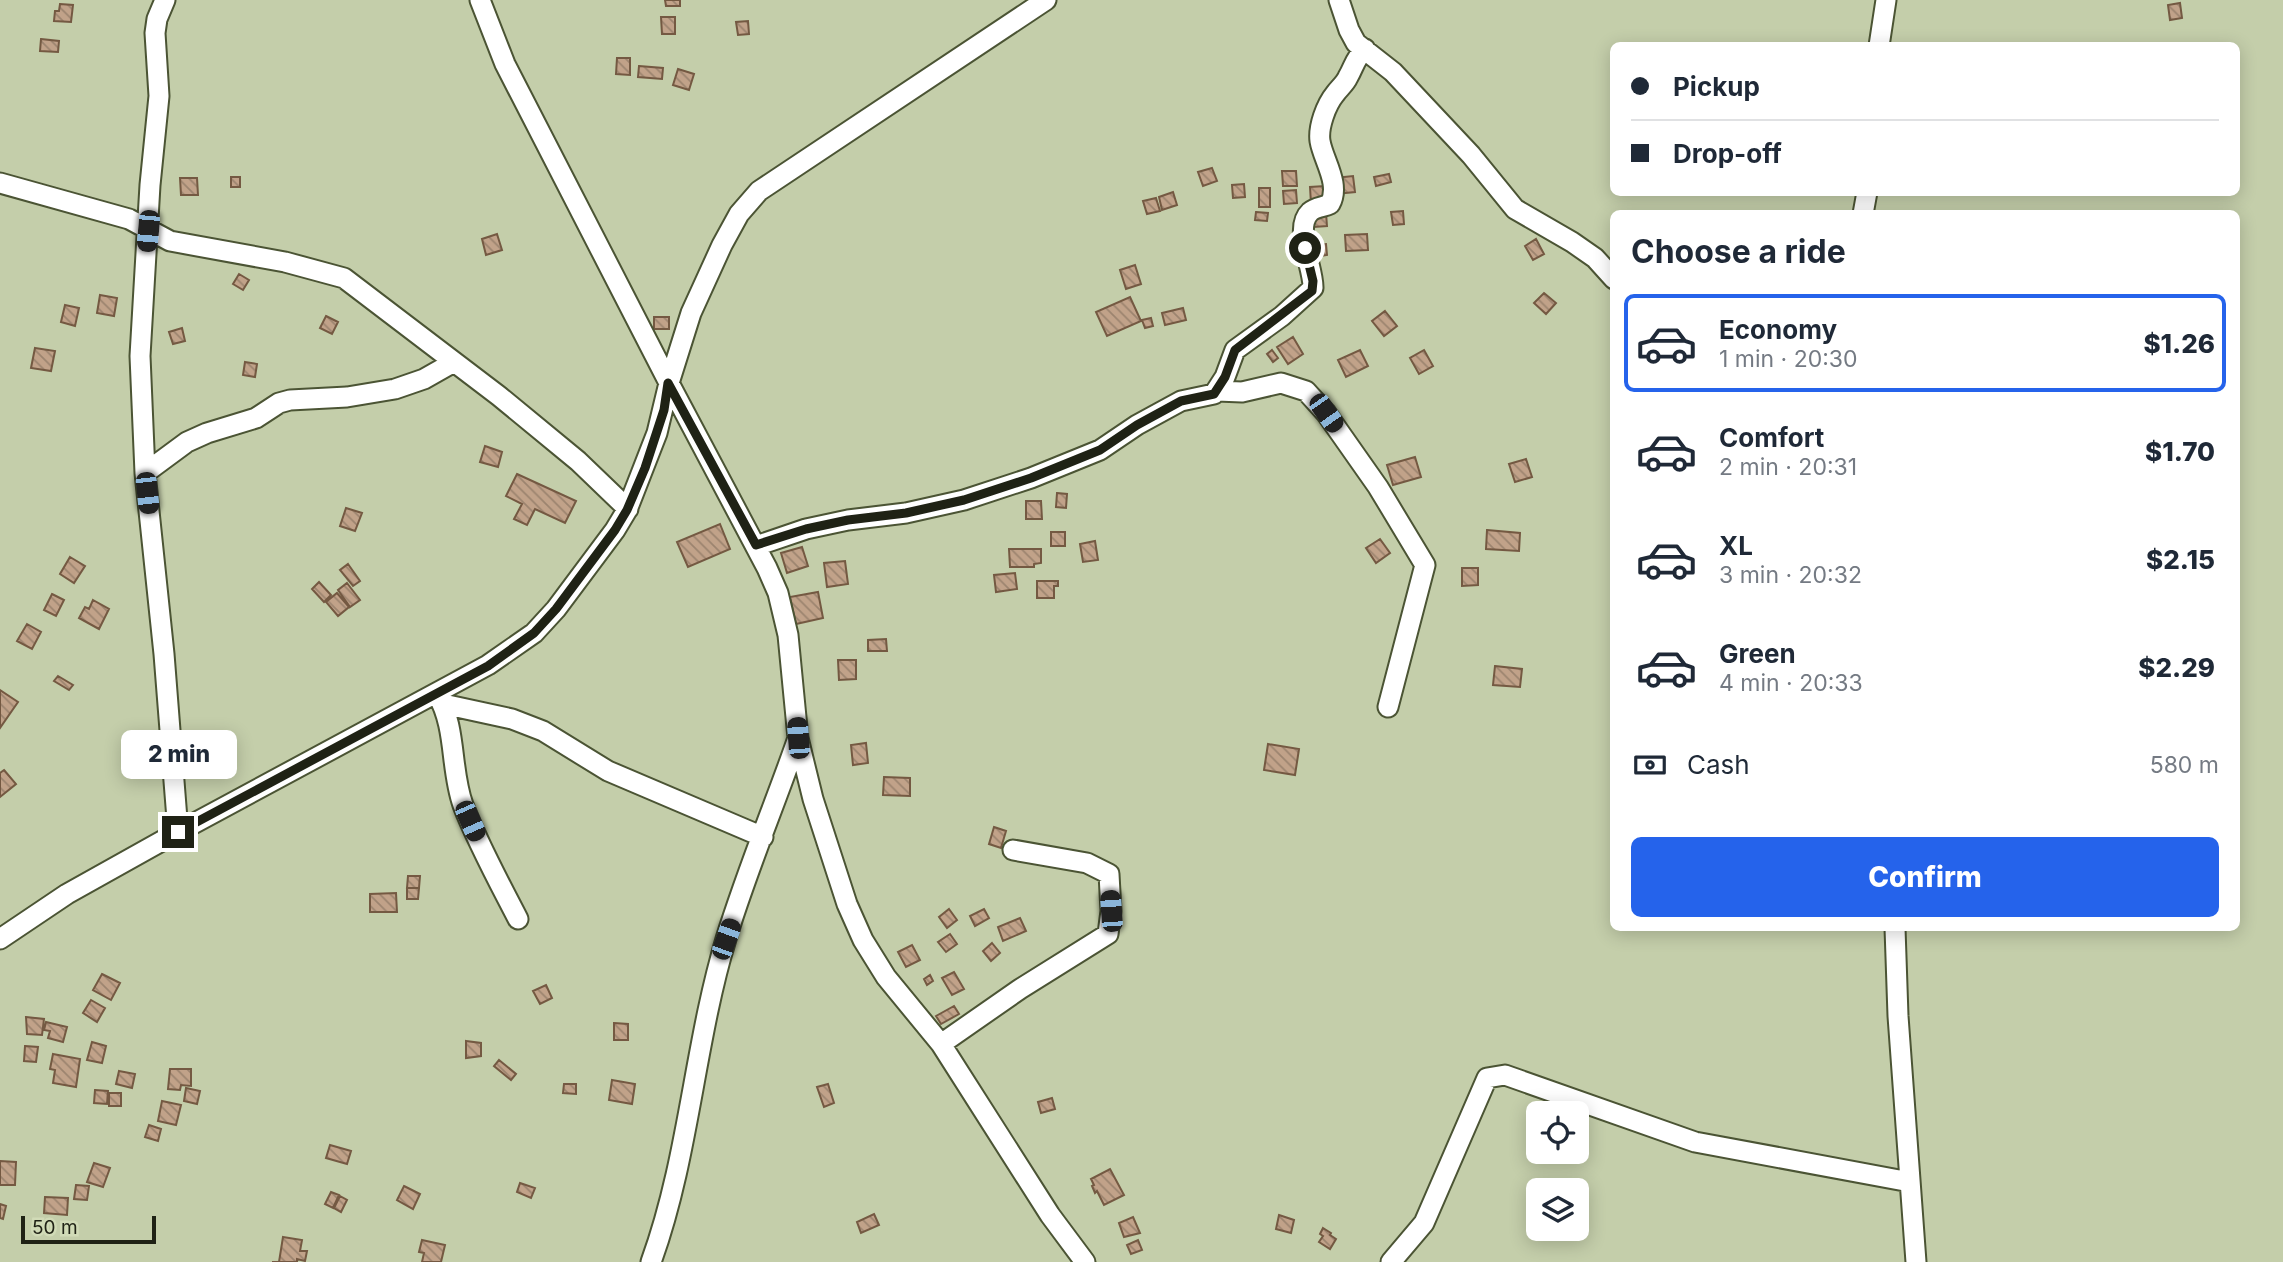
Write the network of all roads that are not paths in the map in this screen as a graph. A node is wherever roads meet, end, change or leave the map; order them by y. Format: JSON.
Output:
{"nodes":[{"id":1,"x":165,"y":0,"type":"edge"},
{"id":2,"x":480,"y":0,"type":"edge"},
{"id":3,"x":1046,"y":0,"type":"edge"},
{"id":4,"x":1339,"y":0,"type":"edge"},
{"id":5,"x":1886,"y":0,"type":"edge"},
{"id":6,"x":1879,"y":42,"type":"edge"},
{"id":7,"x":1364,"y":50,"type":"junction"},
{"id":8,"x":0,"y":183,"type":"edge"},
{"id":9,"x":148,"y":231,"type":"junction"},
{"id":10,"x":1610,"y":275,"type":"edge"},
{"id":11,"x":454,"y":362,"type":"junction"},
{"id":12,"x":668,"y":383,"type":"junction"},
{"id":13,"x":1217,"y":391,"type":"junction"},
{"id":14,"x":145,"y":473,"type":"junction"},
{"id":15,"x":628,"y":509,"type":"junction"},
{"id":16,"x":756,"y":545,"type":"junction"},
{"id":17,"x":440,"y":699,"type":"junction"},
{"id":18,"x":1388,"y":707,"type":"dead end"},
{"id":19,"x":798,"y":738,"type":"junction"},
{"id":20,"x":178,"y":832,"type":"junction"},
{"id":21,"x":763,"y":837,"type":"junction"},
{"id":22,"x":1013,"y":850,"type":"dead end"},
{"id":23,"x":517,"y":919,"type":"dead end"},
{"id":24,"x":1895,"y":931,"type":"edge"},
{"id":25,"x":0,"y":939,"type":"edge"},
{"id":26,"x":941,"y":1044,"type":"junction"},
{"id":27,"x":1910,"y":1182,"type":"junction"},
{"id":28,"x":652,"y":1262,"type":"edge"},
{"id":29,"x":1085,"y":1262,"type":"edge"},
{"id":30,"x":1391,"y":1262,"type":"edge"},
{"id":31,"x":1916,"y":1262,"type":"edge"}],
"edges":[{"from":1,"to":9,"type":"street"},
{"from":2,"to":12,"type":"street"},
{"from":3,"to":12,"type":"street"},
{"from":4,"to":7,"type":"street"},
{"from":5,"to":6,"type":"street"},
{"from":7,"to":10,"type":"street"},
{"from":7,"to":13,"type":"street"},
{"from":8,"to":9,"type":"street"},
{"from":9,"to":11,"type":"street"},
{"from":9,"to":14,"type":"street"},
{"from":11,"to":14,"type":"street"},
{"from":11,"to":15,"type":"street"},
{"from":12,"to":15,"type":"street"},
{"from":12,"to":16,"type":"street"},
{"from":13,"to":16,"type":"street"},
{"from":13,"to":18,"type":"street"},
{"from":14,"to":20,"type":"street"},
{"from":15,"to":17,"type":"street"},
{"from":16,"to":19,"type":"street"},
{"from":17,"to":20,"type":"street"},
{"from":17,"to":21,"type":"street"},
{"from":17,"to":23,"type":"street"},
{"from":19,"to":21,"type":"street"},
{"from":19,"to":26,"type":"street"},
{"from":20,"to":25,"type":"street"},
{"from":21,"to":28,"type":"street"},
{"from":22,"to":26,"type":"street"},
{"from":24,"to":27,"type":"street"},
{"from":26,"to":29,"type":"street"},
{"from":27,"to":30,"type":"street"},
{"from":27,"to":31,"type":"street"}]}
